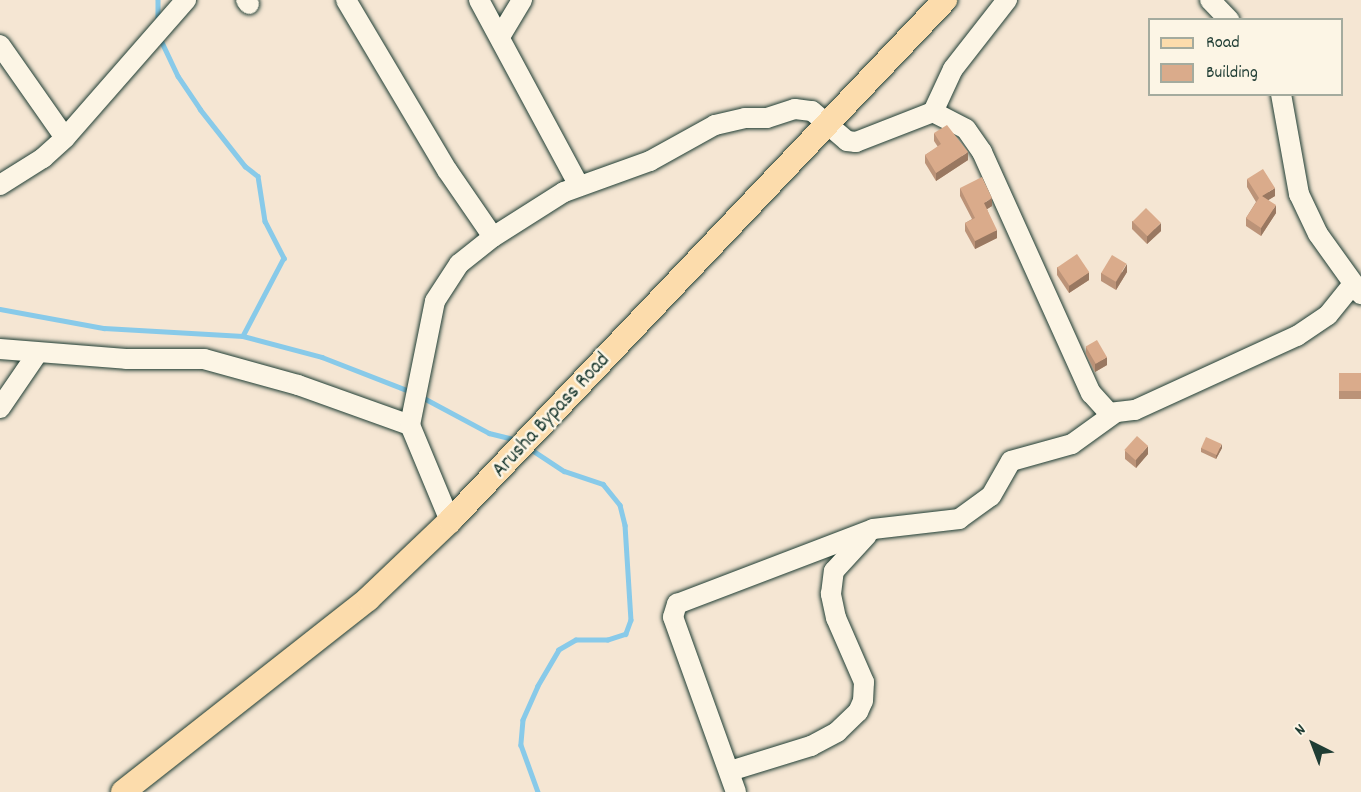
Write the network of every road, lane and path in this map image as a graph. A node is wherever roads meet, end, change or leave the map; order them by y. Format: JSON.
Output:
{"nodes":[{"id":1,"x":186,"y":0,"type":"edge"},
{"id":2,"x":346,"y":0,"type":"edge"},
{"id":3,"x":479,"y":0,"type":"edge"},
{"id":4,"x":522,"y":0,"type":"edge"},
{"id":5,"x":945,"y":0,"type":"edge"},
{"id":6,"x":1007,"y":0,"type":"edge"},
{"id":7,"x":1210,"y":0,"type":"edge"},
{"id":8,"x":1227,"y":18,"type":"edge"},
{"id":9,"x":501,"y":35,"type":"junction"},
{"id":10,"x":0,"y":45,"type":"edge"},
{"id":11,"x":1281,"y":96,"type":"edge"},
{"id":12,"x":933,"y":112,"type":"junction"},
{"id":13,"x":828,"y":125,"type":"junction"},
{"id":14,"x":65,"y":138,"type":"junction"},
{"id":15,"x":0,"y":185,"type":"edge"},
{"id":16,"x":579,"y":186,"type":"junction"},
{"id":17,"x":493,"y":237,"type":"junction"},
{"id":18,"x":1357,"y":289,"type":"edge"},
{"id":19,"x":0,"y":349,"type":"edge"},
{"id":20,"x":37,"y":354,"type":"junction"},
{"id":21,"x":0,"y":408,"type":"edge"},
{"id":22,"x":1115,"y":413,"type":"junction"},
{"id":23,"x":410,"y":425,"type":"junction"},
{"id":24,"x":450,"y":520,"type":"junction"},
{"id":25,"x":873,"y":529,"type":"junction"},
{"id":26,"x":730,"y":771,"type":"junction"},
{"id":27,"x":123,"y":792,"type":"edge"},
{"id":28,"x":736,"y":792,"type":"edge"}],
"edges":[{"from":1,"to":14,"type":"street"},
{"from":2,"to":17,"type":"street"},
{"from":3,"to":9,"type":"street"},
{"from":4,"to":9,"type":"street"},
{"from":5,"to":13,"type":"main road","name":"Arusha Bypass Road"},
{"from":6,"to":12,"type":"street"},
{"from":7,"to":8,"type":"street"},
{"from":9,"to":16,"type":"street"},
{"from":10,"to":14,"type":"street"},
{"from":11,"to":18,"type":"street"},
{"from":12,"to":13,"type":"street"},
{"from":12,"to":22,"type":"street"},
{"from":13,"to":16,"type":"street"},
{"from":13,"to":24,"type":"main road","name":"Arusha Bypass Road"},
{"from":14,"to":15,"type":"street"},
{"from":16,"to":17,"type":"street"},
{"from":17,"to":23,"type":"street"},
{"from":18,"to":22,"type":"street"},
{"from":19,"to":20,"type":"street"},
{"from":20,"to":21,"type":"street"},
{"from":20,"to":23,"type":"street"},
{"from":22,"to":25,"type":"street"},
{"from":23,"to":24,"type":"street"},
{"from":24,"to":27,"type":"main road","name":"Arusha Bypass Road"},
{"from":25,"to":26,"type":"street"},
{"from":25,"to":26,"type":"street"},
{"from":26,"to":28,"type":"street"}]}
